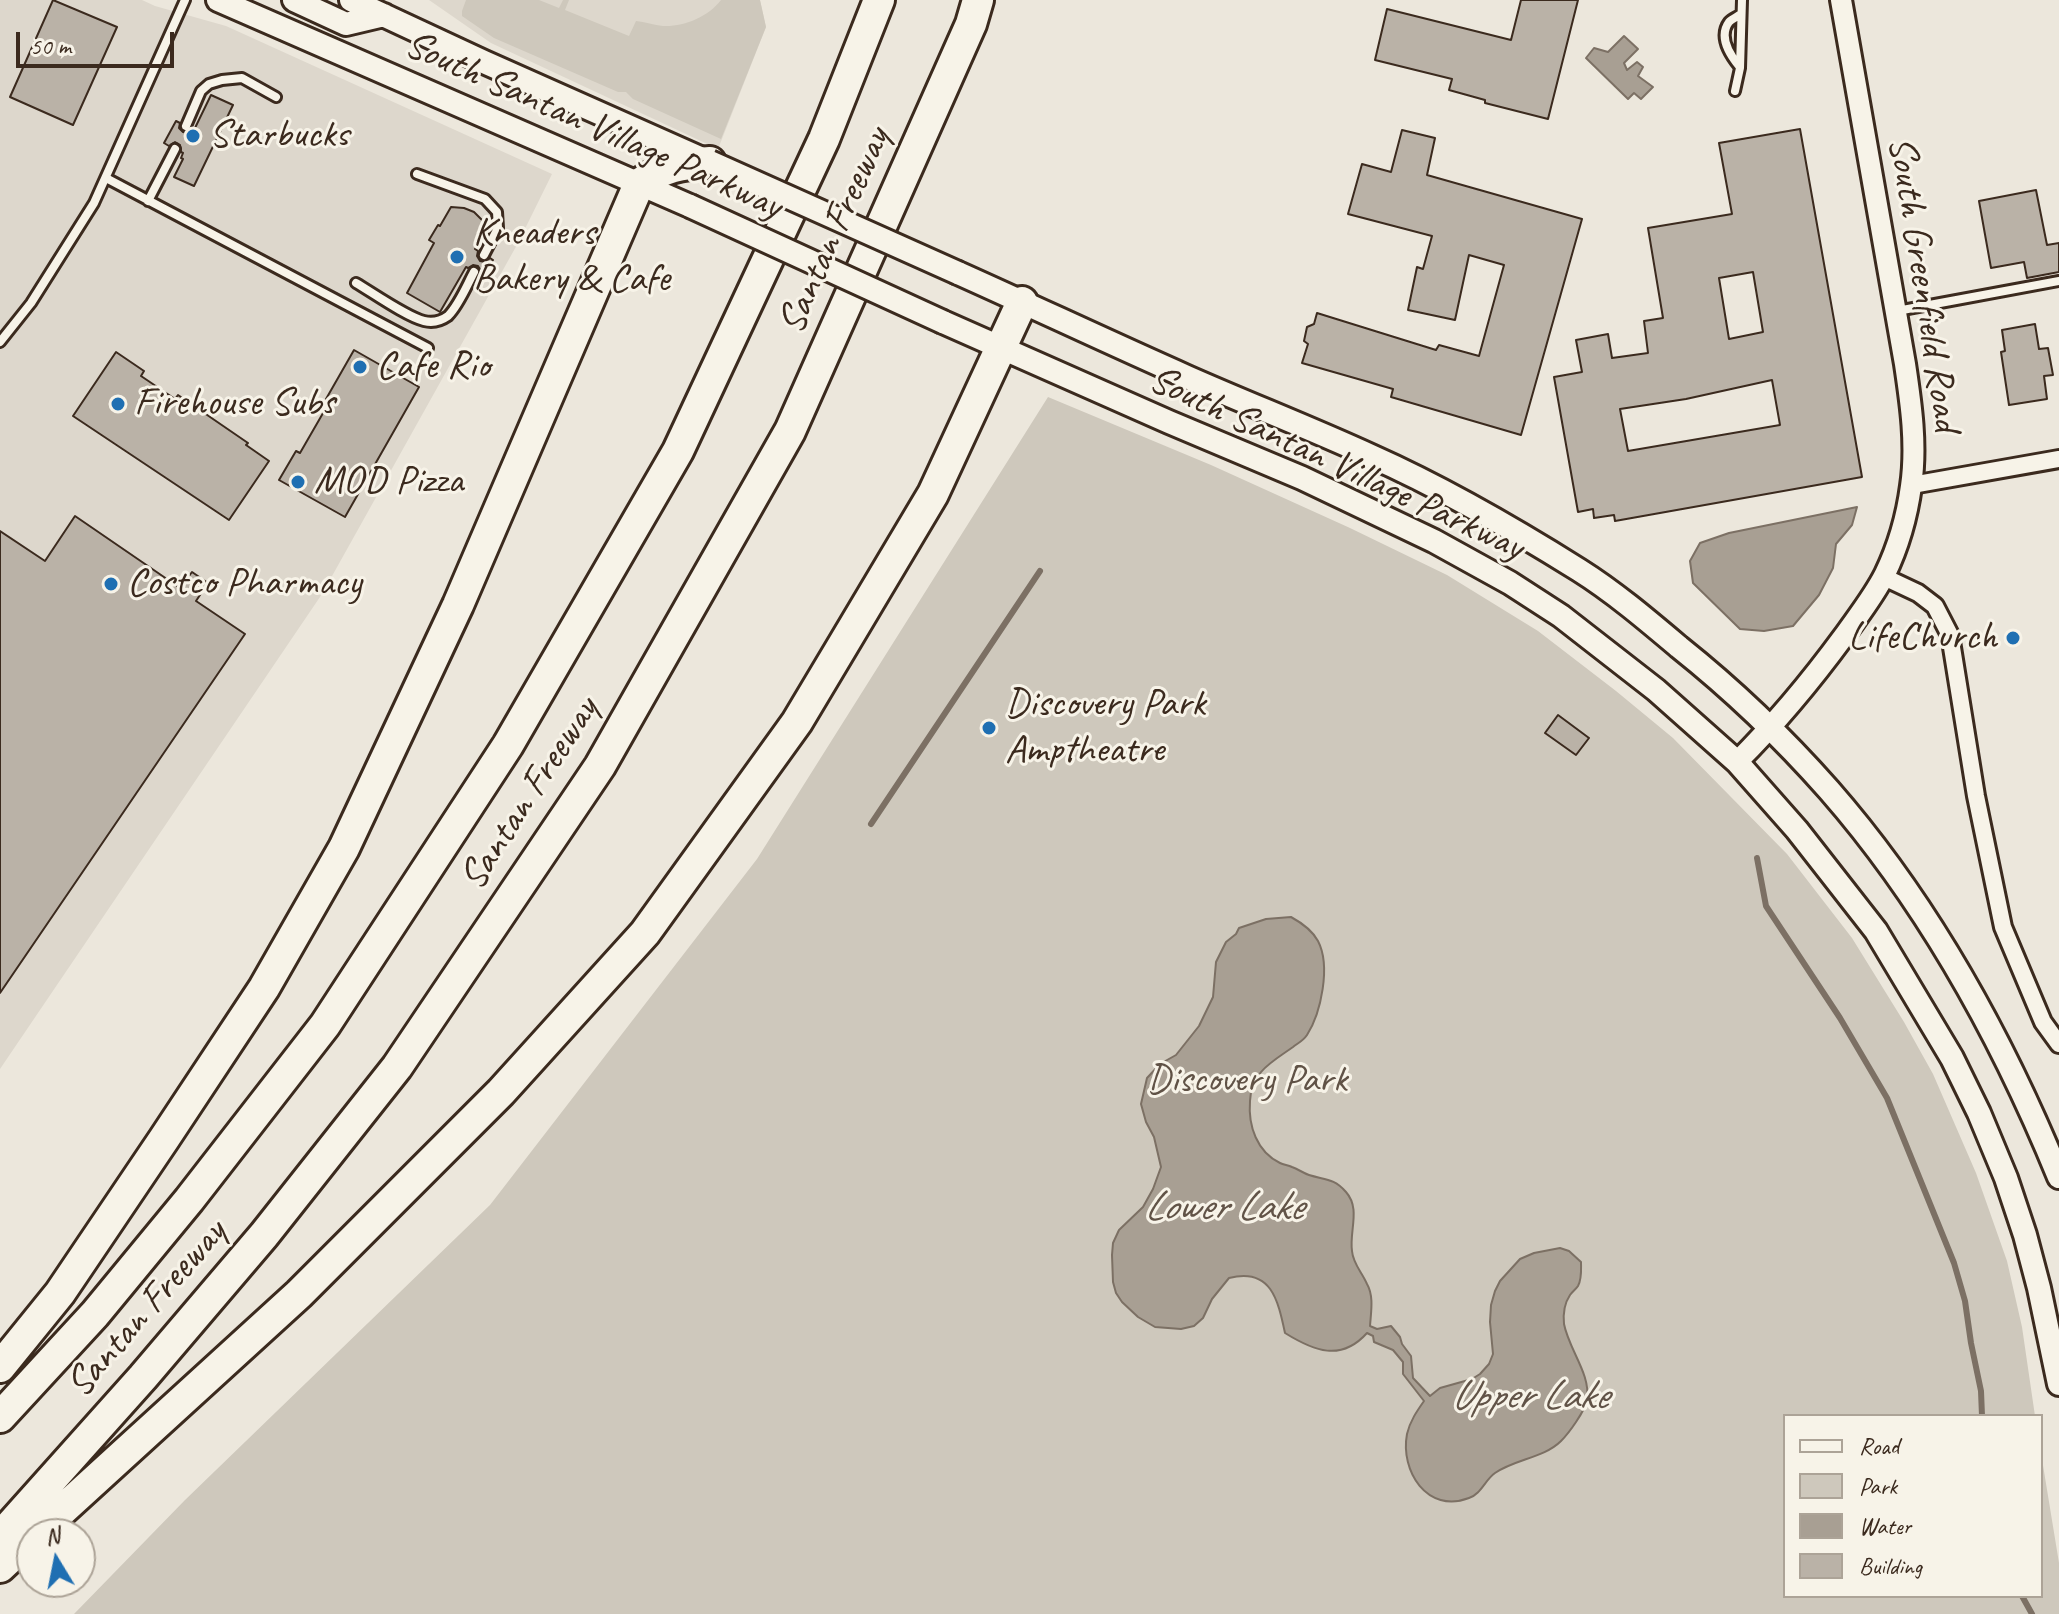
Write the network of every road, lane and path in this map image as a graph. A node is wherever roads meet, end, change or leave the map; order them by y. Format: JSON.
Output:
{"nodes":[{"id":1,"x":185,"y":0,"type":"edge"},
{"id":2,"x":218,"y":0,"type":"edge"},
{"id":3,"x":294,"y":0,"type":"edge"},
{"id":4,"x":351,"y":0,"type":"edge"},
{"id":5,"x":879,"y":0,"type":"edge"},
{"id":6,"x":978,"y":0,"type":"edge"},
{"id":7,"x":1742,"y":0,"type":"edge"},
{"id":8,"x":1841,"y":0,"type":"edge"},
{"id":9,"x":1741,"y":14,"type":"junction"},
{"id":10,"x":384,"y":15,"type":"junction"},
{"id":11,"x":1740,"y":68,"type":"junction"},
{"id":12,"x":1735,"y":91,"type":"dead end"},
{"id":13,"x":276,"y":97,"type":"dead end"},
{"id":14,"x":186,"y":126,"type":"dead end"},
{"id":15,"x":175,"y":149,"type":"dead end"},
{"id":16,"x":710,"y":162,"type":"junction"},
{"id":17,"x":417,"y":174,"type":"dead end"},
{"id":18,"x":106,"y":178,"type":"junction"},
{"id":19,"x":639,"y":184,"type":"junction"},
{"id":20,"x":148,"y":201,"type":"junction"},
{"id":21,"x":484,"y":255,"type":"dead end"},
{"id":22,"x":474,"y":272,"type":"dead end"},
{"id":23,"x":2059,"y":281,"type":"edge"},
{"id":24,"x":356,"y":283,"type":"dead end"},
{"id":25,"x":1022,"y":302,"type":"junction"},
{"id":26,"x":1896,"y":311,"type":"junction"},
{"id":27,"x":0,"y":342,"type":"edge"},
{"id":28,"x":428,"y":348,"type":"dead end"},
{"id":29,"x":1001,"y":348,"type":"junction"},
{"id":30,"x":2059,"y":459,"type":"edge"},
{"id":31,"x":1912,"y":485,"type":"junction"},
{"id":32,"x":1884,"y":577,"type":"junction"},
{"id":33,"x":1771,"y":728,"type":"junction"},
{"id":34,"x":1737,"y":762,"type":"junction"},
{"id":35,"x":2059,"y":1044,"type":"edge"},
{"id":36,"x":2059,"y":1177,"type":"edge"},
{"id":37,"x":0,"y":1367,"type":"edge"},
{"id":38,"x":2059,"y":1384,"type":"edge"},
{"id":39,"x":0,"y":1417,"type":"edge"},
{"id":40,"x":54,"y":1518,"type":"edge"},
{"id":41,"x":0,"y":1537,"type":"edge"},
{"id":42,"x":16,"y":1552,"type":"edge"},
{"id":43,"x":0,"y":1567,"type":"edge"}],
"edges":[{"from":1,"to":18,"type":"lane"},
{"from":2,"to":19,"type":"main road","name":"South Santan Village Parkway"},
{"from":3,"to":10,"type":"main road"},
{"from":4,"to":10,"type":"main road","name":"South Santan Village Parkway"},
{"from":5,"to":39,"type":"highway","name":"Santan Freeway"},
{"from":6,"to":41,"type":"highway","name":"Santan Freeway"},
{"from":7,"to":9,"type":"lane"},
{"from":8,"to":26,"type":"street","name":"South Greenfield Road"},
{"from":9,"to":11,"type":"lane"},
{"from":9,"to":11,"type":"lane"},
{"from":10,"to":16,"type":"main road","name":"South Santan Village Parkway"},
{"from":11,"to":12,"type":"lane"},
{"from":13,"to":14,"type":"lane"},
{"from":15,"to":20,"type":"lane"},
{"from":16,"to":19,"type":"highway"},
{"from":16,"to":25,"type":"main road","name":"South Santan Village Parkway","bridge":true},
{"from":17,"to":21,"type":"lane"},
{"from":18,"to":20,"type":"lane"},
{"from":18,"to":27,"type":"lane"},
{"from":19,"to":29,"type":"main road","name":"South Santan Village Parkway","bridge":true},
{"from":19,"to":37,"type":"highway"},
{"from":20,"to":28,"type":"lane"},
{"from":22,"to":24,"type":"lane"},
{"from":23,"to":26,"type":"lane"},
{"from":25,"to":29,"type":"highway"},
{"from":25,"to":33,"type":"main road","name":"South Santan Village Parkway"},
{"from":26,"to":31,"type":"street","name":"South Greenfield Road"},
{"from":29,"to":34,"type":"main road","name":"South Santan Village Parkway"},
{"from":29,"to":40,"type":"highway"},
{"from":30,"to":31,"type":"street"},
{"from":31,"to":32,"type":"street","name":"South Greenfield Road"},
{"from":32,"to":33,"type":"street","name":"South Greenfield Road"},
{"from":32,"to":35,"type":"street"},
{"from":33,"to":34,"type":"street","name":"South Greenfield Road"},
{"from":33,"to":36,"type":"main road","name":"South Santan Village Parkway"},
{"from":34,"to":38,"type":"main road","name":"South Santan Village Parkway"},
{"from":42,"to":43,"type":"highway"}]}
